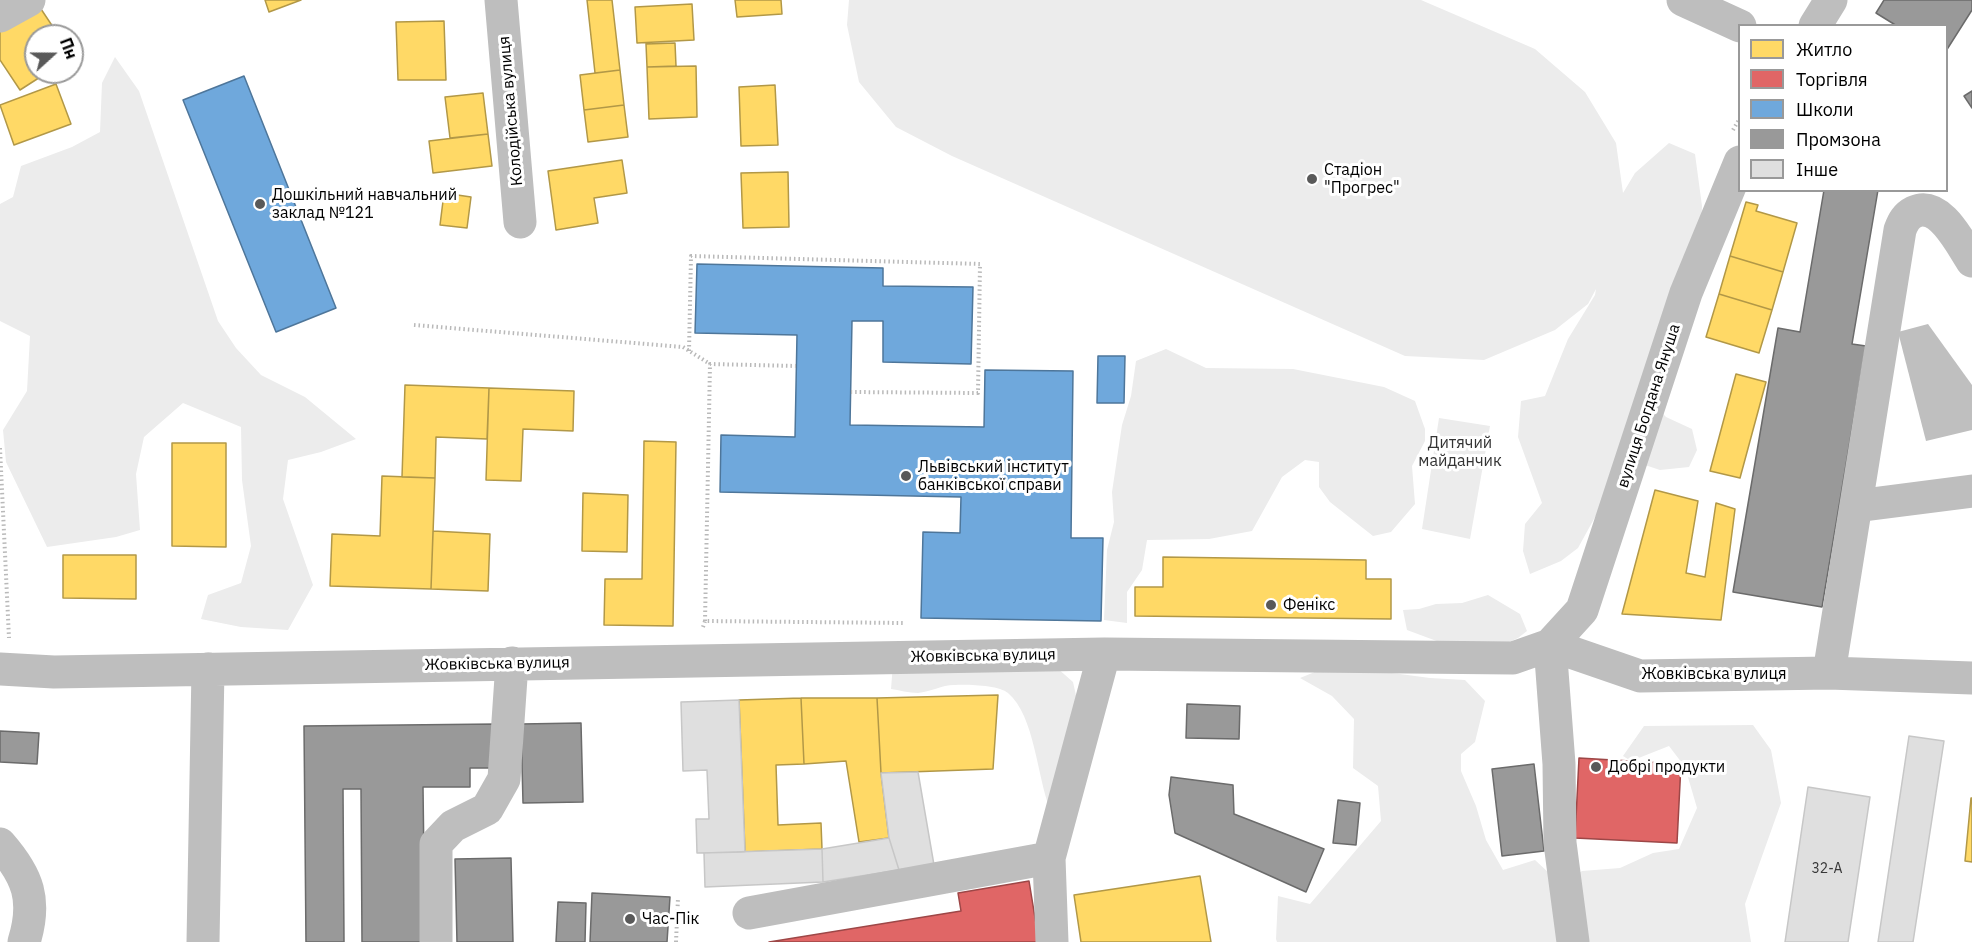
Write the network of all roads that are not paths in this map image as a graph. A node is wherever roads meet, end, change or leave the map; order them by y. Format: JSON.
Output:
{"nodes":[{"id":1,"x":29,"y":0,"type":"edge"},
{"id":2,"x":501,"y":0,"type":"edge"},
{"id":3,"x":1683,"y":0,"type":"edge"},
{"id":4,"x":1831,"y":0,"type":"edge"},
{"id":5,"x":0,"y":16,"type":"edge"},
{"id":6,"x":1816,"y":24,"type":"edge"},
{"id":7,"x":1738,"y":25,"type":"edge"},
{"id":8,"x":1734,"y":150,"type":"edge"},
{"id":9,"x":520,"y":222,"type":"dead end"},
{"id":10,"x":1972,"y":261,"type":"edge"},
{"id":11,"x":1972,"y":491,"type":"edge"},
{"id":12,"x":1856,"y":506,"type":"junction"},
{"id":13,"x":1550,"y":645,"type":"junction"},
{"id":14,"x":1104,"y":654,"type":"junction"},
{"id":15,"x":5,"y":655,"type":"edge"},
{"id":16,"x":512,"y":663,"type":"junction"},
{"id":17,"x":208,"y":669,"type":"junction"},
{"id":18,"x":1829,"y":673,"type":"junction"},
{"id":19,"x":1965,"y":678,"type":"edge"},
{"id":20,"x":0,"y":844,"type":"edge"},
{"id":21,"x":1049,"y":858,"type":"junction"},
{"id":22,"x":749,"y":913,"type":"dead end"},
{"id":23,"x":24,"y":942,"type":"edge"},
{"id":24,"x":203,"y":942,"type":"edge"},
{"id":25,"x":436,"y":942,"type":"edge"},
{"id":26,"x":1052,"y":942,"type":"edge"},
{"id":27,"x":1573,"y":942,"type":"edge"}],
"edges":[{"from":1,"to":5,"type":"street"},
{"from":2,"to":9,"type":"street","name":"Колодійська вулиця"},
{"from":3,"to":7,"type":"street"},
{"from":4,"to":6,"type":"street"},
{"from":8,"to":13,"type":"street","name":"вулиця Богдана Януша"},
{"from":10,"to":12,"type":"street"},
{"from":11,"to":12,"type":"street"},
{"from":12,"to":18,"type":"street"},
{"from":13,"to":14,"type":"street","name":"Жовківська вулиця"},
{"from":13,"to":18,"type":"street","name":"Жовківська вулиця"},
{"from":13,"to":27,"type":"street"},
{"from":14,"to":16,"type":"street","name":"Жовківська вулиця"},
{"from":14,"to":21,"type":"street"},
{"from":15,"to":17,"type":"street","name":"Жовківська вулиця"},
{"from":16,"to":17,"type":"street","name":"Жовківська вулиця"},
{"from":16,"to":25,"type":"street"},
{"from":17,"to":24,"type":"street"},
{"from":18,"to":19,"type":"street","name":"Жовківська вулиця"},
{"from":20,"to":23,"type":"street"},
{"from":21,"to":22,"type":"street"},
{"from":21,"to":26,"type":"street"}]}
